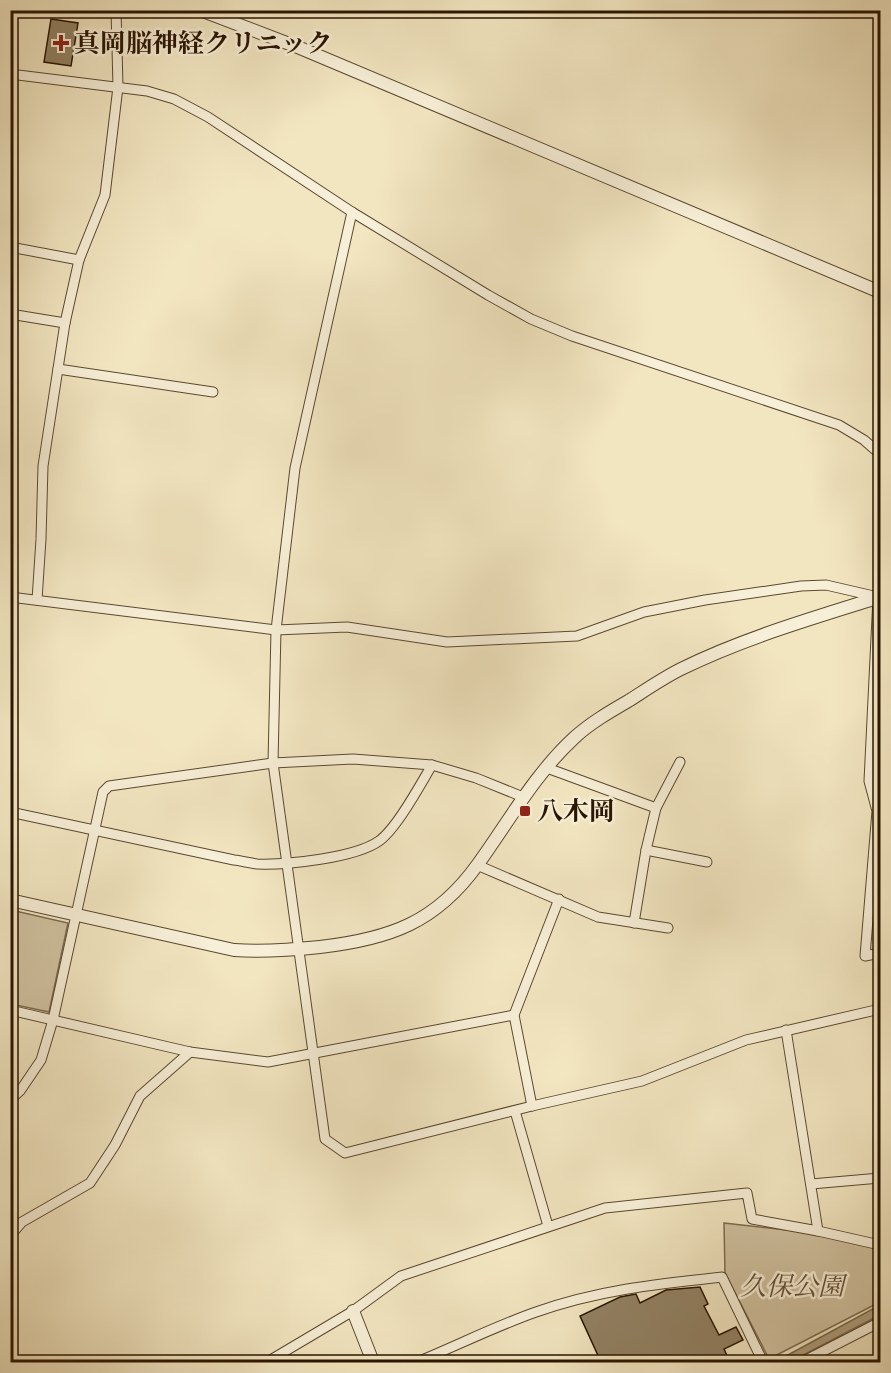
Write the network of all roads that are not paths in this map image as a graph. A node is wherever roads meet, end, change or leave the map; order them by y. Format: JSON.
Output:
{"nodes":[{"id":1,"x":116,"y":10,"type":"edge"},
{"id":2,"x":200,"y":10,"type":"edge"},
{"id":3,"x":10,"y":74,"type":"edge"},
{"id":4,"x":118,"y":87,"type":"junction"},
{"id":5,"x":352,"y":212,"type":"junction"},
{"id":6,"x":10,"y":248,"type":"edge"},
{"id":7,"x":79,"y":260,"type":"junction"},
{"id":8,"x":880,"y":292,"type":"edge"},
{"id":9,"x":10,"y":314,"type":"edge"},
{"id":10,"x":65,"y":323,"type":"junction"},
{"id":11,"x":58,"y":369,"type":"junction"},
{"id":12,"x":213,"y":392,"type":"dead end"},
{"id":13,"x":880,"y":454,"type":"edge"},
{"id":14,"x":10,"y":597,"type":"edge"},
{"id":15,"x":879,"y":597,"type":"edge"},
{"id":16,"x":37,"y":600,"type":"junction"},
{"id":17,"x":276,"y":630,"type":"junction"},
{"id":18,"x":680,"y":762,"type":"dead end"},
{"id":19,"x":273,"y":763,"type":"junction"},
{"id":20,"x":432,"y":765,"type":"junction"},
{"id":21,"x":547,"y":768,"type":"junction"},
{"id":22,"x":523,"y":797,"type":"junction"},
{"id":23,"x":656,"y":808,"type":"junction"},
{"id":24,"x":10,"y":812,"type":"edge"},
{"id":25,"x":95,"y":830,"type":"junction"},
{"id":26,"x":646,"y":850,"type":"junction"},
{"id":27,"x":706,"y":862,"type":"dead end"},
{"id":28,"x":286,"y":863,"type":"junction"},
{"id":29,"x":477,"y":865,"type":"junction"},
{"id":30,"x":559,"y":899,"type":"junction"},
{"id":31,"x":10,"y":900,"type":"edge"},
{"id":32,"x":76,"y":915,"type":"junction"},
{"id":33,"x":634,"y":922,"type":"junction"},
{"id":34,"x":668,"y":928,"type":"dead end"},
{"id":35,"x":299,"y":949,"type":"junction"},
{"id":36,"x":880,"y":953,"type":"edge"},
{"id":37,"x":880,"y":1009,"type":"edge"},
{"id":38,"x":10,"y":1010,"type":"edge"},
{"id":39,"x":514,"y":1015,"type":"junction"},
{"id":40,"x":53,"y":1020,"type":"junction"},
{"id":41,"x":786,"y":1030,"type":"junction"},
{"id":42,"x":190,"y":1052,"type":"junction"},
{"id":43,"x":312,"y":1055,"type":"junction"},
{"id":44,"x":10,"y":1100,"type":"edge"},
{"id":45,"x":532,"y":1106,"type":"junction"},
{"id":46,"x":515,"y":1111,"type":"junction"},
{"id":47,"x":880,"y":1178,"type":"edge"},
{"id":48,"x":811,"y":1184,"type":"junction"},
{"id":49,"x":548,"y":1226,"type":"junction"},
{"id":50,"x":818,"y":1231,"type":"junction"},
{"id":51,"x":10,"y":1236,"type":"edge"},
{"id":52,"x":880,"y":1245,"type":"edge"},
{"id":53,"x":353,"y":1311,"type":"junction"},
{"id":54,"x":880,"y":1322,"type":"edge"},
{"id":55,"x":280,"y":1359,"type":"edge"},
{"id":56,"x":267,"y":1362,"type":"edge"},
{"id":57,"x":373,"y":1362,"type":"edge"},
{"id":58,"x":417,"y":1362,"type":"edge"},
{"id":59,"x":764,"y":1362,"type":"edge"},
{"id":60,"x":802,"y":1362,"type":"edge"}],
"edges":[{"from":1,"to":4,"type":"street"},
{"from":2,"to":8,"type":"street"},
{"from":3,"to":4,"type":"street"},
{"from":4,"to":5,"type":"street"},
{"from":4,"to":7,"type":"street"},
{"from":5,"to":13,"type":"street"},
{"from":5,"to":17,"type":"street"},
{"from":6,"to":7,"type":"street"},
{"from":7,"to":10,"type":"street"},
{"from":9,"to":10,"type":"street"},
{"from":10,"to":11,"type":"street"},
{"from":11,"to":12,"type":"street"},
{"from":11,"to":16,"type":"street"},
{"from":14,"to":16,"type":"street"},
{"from":15,"to":17,"type":"street"},
{"from":15,"to":21,"type":"street"},
{"from":15,"to":36,"type":"street"},
{"from":16,"to":17,"type":"street"},
{"from":17,"to":19,"type":"street"},
{"from":18,"to":23,"type":"street"},
{"from":19,"to":20,"type":"street"},
{"from":19,"to":25,"type":"street"},
{"from":19,"to":28,"type":"street"},
{"from":20,"to":22,"type":"street"},
{"from":20,"to":28,"type":"street"},
{"from":21,"to":22,"type":"street"},
{"from":21,"to":23,"type":"street"},
{"from":22,"to":29,"type":"street"},
{"from":23,"to":26,"type":"street"},
{"from":24,"to":25,"type":"street"},
{"from":25,"to":28,"type":"street"},
{"from":25,"to":32,"type":"street"},
{"from":26,"to":27,"type":"street"},
{"from":26,"to":33,"type":"street"},
{"from":28,"to":35,"type":"street"},
{"from":29,"to":30,"type":"street"},
{"from":29,"to":35,"type":"street"},
{"from":30,"to":33,"type":"street"},
{"from":30,"to":39,"type":"street"},
{"from":31,"to":32,"type":"street"},
{"from":32,"to":35,"type":"street"},
{"from":32,"to":40,"type":"street"},
{"from":33,"to":34,"type":"street"},
{"from":35,"to":43,"type":"street"},
{"from":37,"to":41,"type":"street"},
{"from":38,"to":40,"type":"street"},
{"from":39,"to":43,"type":"street"},
{"from":39,"to":45,"type":"street"},
{"from":40,"to":42,"type":"street"},
{"from":40,"to":44,"type":"street"},
{"from":41,"to":45,"type":"street"},
{"from":41,"to":48,"type":"street"},
{"from":42,"to":43,"type":"street"},
{"from":42,"to":51,"type":"street"},
{"from":43,"to":46,"type":"street"},
{"from":45,"to":46,"type":"street"},
{"from":46,"to":49,"type":"street"},
{"from":47,"to":48,"type":"street"},
{"from":48,"to":50,"type":"street"},
{"from":49,"to":50,"type":"street"},
{"from":49,"to":53,"type":"street"},
{"from":50,"to":52,"type":"street"},
{"from":53,"to":55,"type":"street"},
{"from":53,"to":57,"type":"street"},
{"from":54,"to":60,"type":"street"},
{"from":55,"to":56,"type":"street"},
{"from":58,"to":59,"type":"street"}]}
